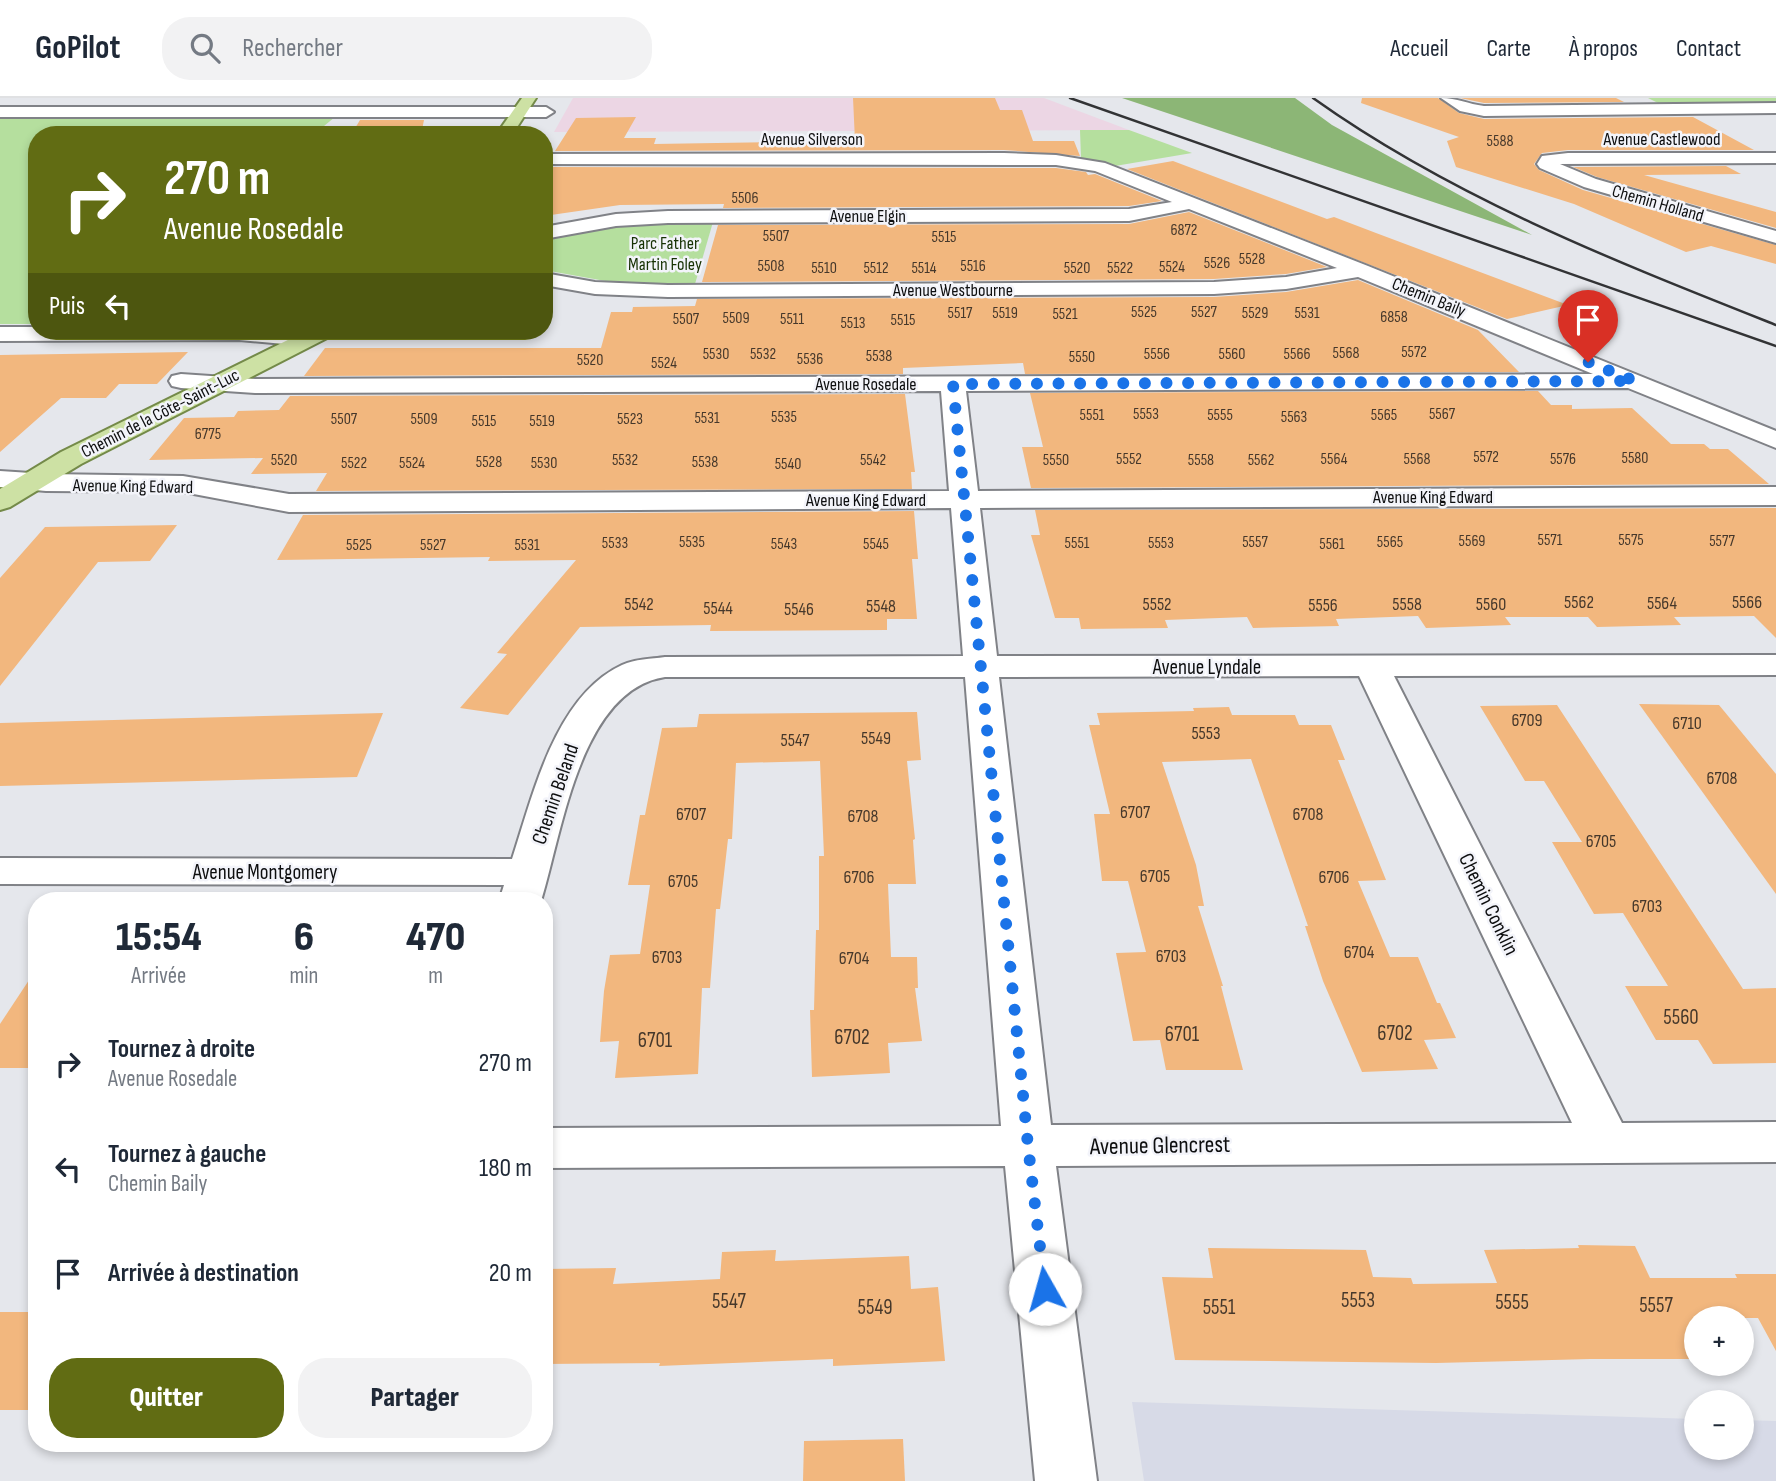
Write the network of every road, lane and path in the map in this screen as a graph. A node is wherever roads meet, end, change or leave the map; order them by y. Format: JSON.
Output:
{"nodes":[{"id":1,"x":529,"y":98,"type":"edge"},
{"id":2,"x":555,"y":98,"type":"edge"},
{"id":3,"x":1448,"y":98,"type":"edge"},
{"id":4,"x":1648,"y":98,"type":"edge"},
{"id":5,"x":1776,"y":107,"type":"edge"},
{"id":6,"x":1668,"y":108,"type":"junction"},
{"id":7,"x":0,"y":112,"type":"edge"},
{"id":8,"x":519,"y":112,"type":"junction"},
{"id":9,"x":546,"y":112,"type":"junction"},
{"id":10,"x":510,"y":126,"type":"edge"},
{"id":11,"x":537,"y":126,"type":"edge"},
{"id":12,"x":1776,"y":158,"type":"edge"},
{"id":13,"x":553,"y":159,"type":"edge"},
{"id":14,"x":1548,"y":160,"type":"joint"},
{"id":15,"x":1079,"y":163,"type":"joint"},
{"id":16,"x":1191,"y":203,"type":"junction"},
{"id":17,"x":1776,"y":216,"type":"edge"},
{"id":18,"x":1737,"y":226,"type":"junction"},
{"id":19,"x":553,"y":232,"type":"edge"},
{"id":20,"x":1776,"y":237,"type":"edge"},
{"id":21,"x":1361,"y":270,"type":"junction"},
{"id":22,"x":553,"y":281,"type":"edge"},
{"id":23,"x":0,"y":334,"type":"edge"},
{"id":24,"x":28,"y":334,"type":"edge"},
{"id":25,"x":282,"y":340,"type":"edge"},
{"id":26,"x":287,"y":340,"type":"edge"},
{"id":27,"x":181,"y":381,"type":"junction"},
{"id":28,"x":1635,"y":381,"type":"junction"},
{"id":29,"x":217,"y":384,"type":"junction"},
{"id":30,"x":953,"y":384,"type":"junction"},
{"id":31,"x":1776,"y":440,"type":"edge"},
{"id":32,"x":0,"y":471,"type":"edge"},
{"id":33,"x":0,"y":479,"type":"edge"},
{"id":34,"x":29,"y":482,"type":"junction"},
{"id":35,"x":1776,"y":496,"type":"edge"},
{"id":36,"x":0,"y":500,"type":"edge"},
{"id":37,"x":966,"y":500,"type":"junction"},
{"id":38,"x":981,"y":667,"type":"junction"},
{"id":39,"x":1372,"y":667,"type":"junction"},
{"id":40,"x":638,"y":671,"type":"joint"},
{"id":41,"x":1770,"y":672,"type":"edge"},
{"id":42,"x":0,"y":872,"type":"edge"},
{"id":43,"x":525,"y":887,"type":"edge"},
{"id":44,"x":1606,"y":1141,"type":"junction"},
{"id":45,"x":1776,"y":1142,"type":"edge"},
{"id":46,"x":1028,"y":1146,"type":"junction"},
{"id":47,"x":553,"y":1148,"type":"edge"},
{"id":48,"x":1066,"y":1481,"type":"edge"}],
"edges":[{"from":1,"to":8,"type":"main road"},
{"from":2,"to":9,"type":"main road"},
{"from":3,"to":6,"type":"street"},
{"from":4,"to":6,"type":"street"},
{"from":5,"to":6,"type":"street"},
{"from":7,"to":8,"type":"street"},
{"from":8,"to":9,"type":"street"},
{"from":8,"to":10,"type":"main road"},
{"from":9,"to":11,"type":"main road"},
{"from":12,"to":14,"type":"street","name":"Avenue Castlewood"},
{"from":13,"to":15,"type":"street","name":"Avenue Silverson"},
{"from":14,"to":18,"type":"street","name":"Chemin Holland"},
{"from":15,"to":16,"type":"street","name":"Chemin Baily"},
{"from":16,"to":19,"type":"street","name":"Avenue Elgin"},
{"from":16,"to":21,"type":"street","name":"Chemin Baily"},
{"from":17,"to":18,"type":"street"},
{"from":18,"to":20,"type":"street","name":"Chemin Holland"},
{"from":21,"to":22,"type":"street","name":"Avenue Westbourne"},
{"from":21,"to":28,"type":"street","name":"Chemin Baily"},
{"from":23,"to":24,"type":"street"},
{"from":25,"to":27,"type":"main road","name":"Chemin de la Côte-Saint-Luc"},
{"from":26,"to":29,"type":"main road","name":"Chemin de la Côte-Saint-Luc"},
{"from":27,"to":29,"type":"street","name":"Avenue Rosedale"},
{"from":27,"to":32,"type":"main road","name":"Chemin de la Côte-Saint-Luc"},
{"from":28,"to":30,"type":"street","name":"Avenue Rosedale"},
{"from":28,"to":31,"type":"street","name":"Chemin Baily"},
{"from":29,"to":30,"type":"street","name":"Avenue Rosedale"},
{"from":29,"to":34,"type":"main road","name":"Chemin de la Côte-Saint-Luc"},
{"from":30,"to":37,"type":"street"},
{"from":33,"to":34,"type":"street","name":"Avenue King Edward"},
{"from":34,"to":36,"type":"main road","name":"Chemin de la Côte-Saint-Luc"},
{"from":34,"to":37,"type":"street","name":"Avenue King Edward"},
{"from":35,"to":37,"type":"street","name":"Avenue King Edward"},
{"from":37,"to":38,"type":"street"},
{"from":38,"to":39,"type":"street","name":"Avenue Lyndale"},
{"from":38,"to":40,"type":"street","name":"Avenue Lyndale"},
{"from":38,"to":46,"type":"street"},
{"from":39,"to":41,"type":"street","name":"Avenue Lyndale"},
{"from":39,"to":44,"type":"street","name":"Chemin Conklin"},
{"from":40,"to":43,"type":"street","name":"Chemin Beland"},
{"from":42,"to":43,"type":"street","name":"Avenue Montgomery"},
{"from":44,"to":45,"type":"street","name":"Avenue Glencrest"},
{"from":44,"to":46,"type":"street","name":"Avenue Glencrest"},
{"from":46,"to":47,"type":"street","name":"Avenue Glencrest"},
{"from":46,"to":48,"type":"street"}]}
